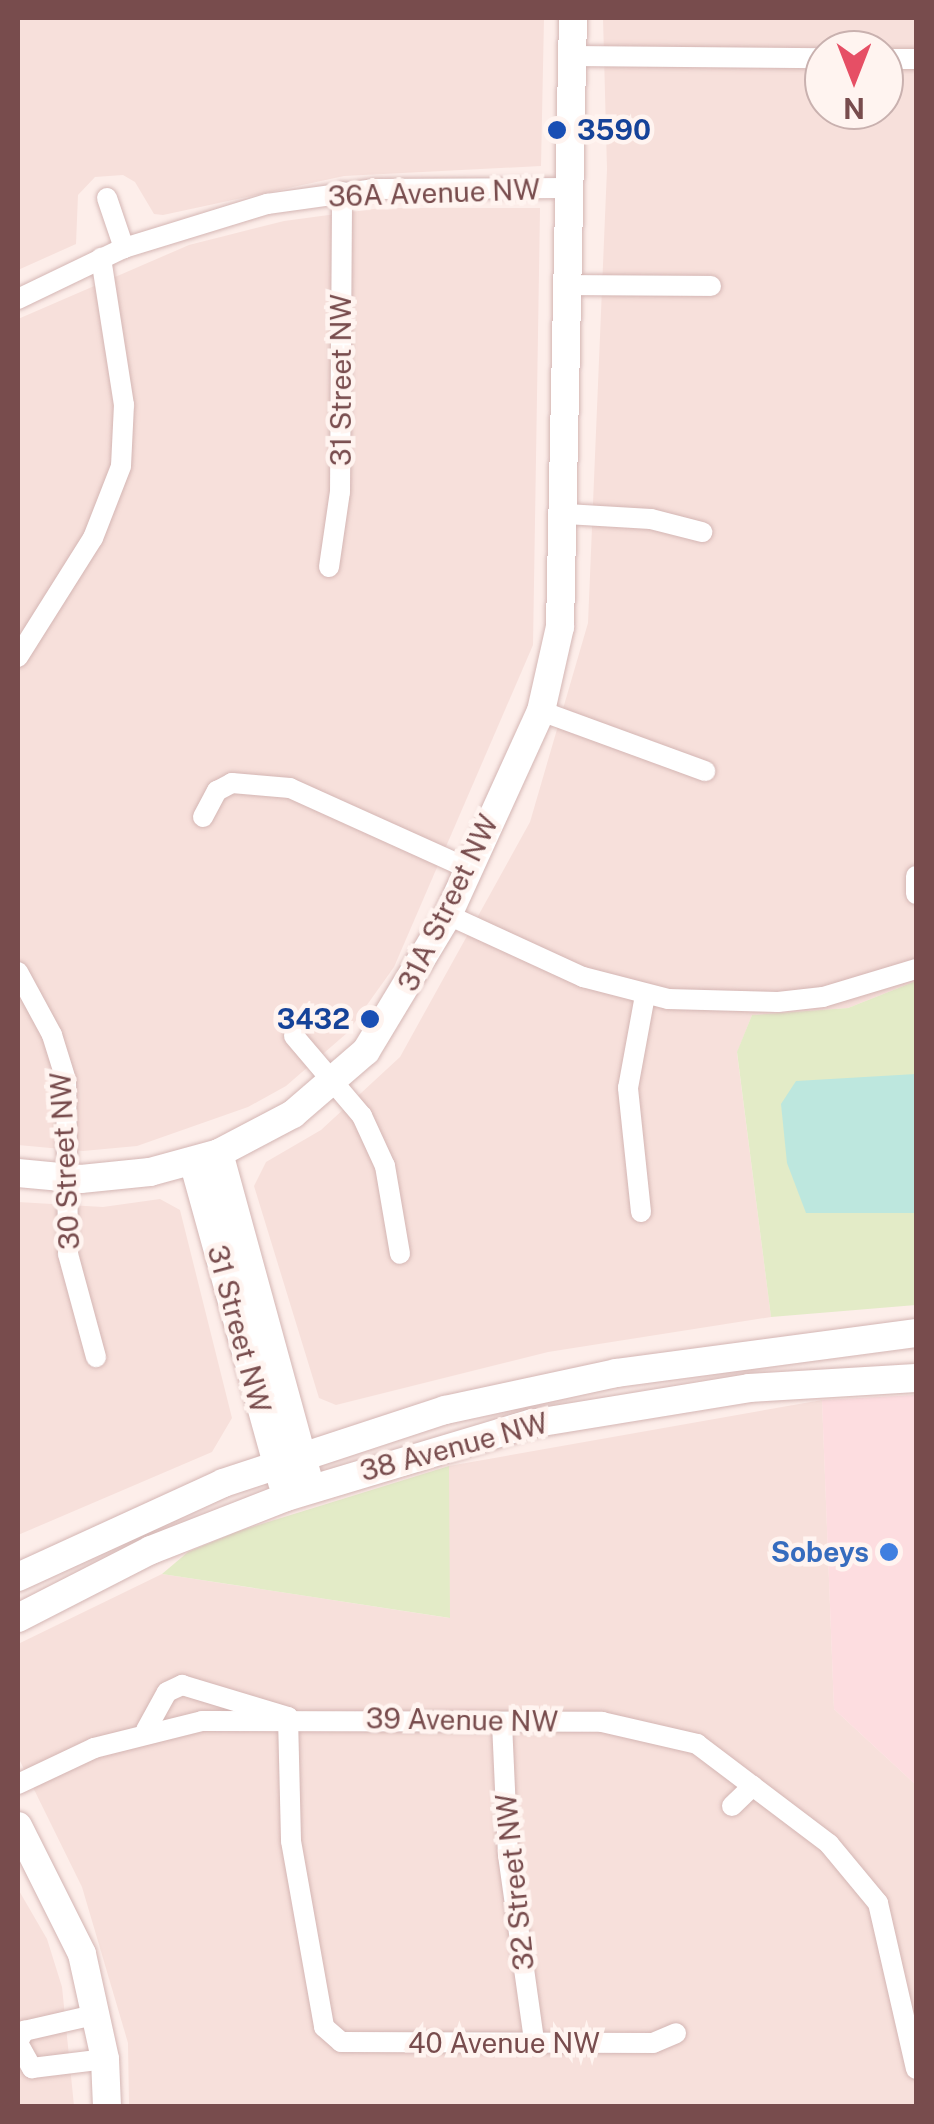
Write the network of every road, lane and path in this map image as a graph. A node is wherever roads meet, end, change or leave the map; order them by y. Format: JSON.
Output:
{"nodes":[{"id":1,"x":573,"y":18,"type":"edge"},
{"id":2,"x":572,"y":56,"type":"junction"},
{"id":3,"x":804,"y":58,"type":"edge"},
{"id":4,"x":570,"y":188,"type":"junction"},
{"id":5,"x":342,"y":192,"type":"junction"},
{"id":6,"x":107,"y":198,"type":"dead end"},
{"id":7,"x":124,"y":248,"type":"junction"},
{"id":8,"x":102,"y":258,"type":"junction"},
{"id":9,"x":569,"y":285,"type":"junction"},
{"id":10,"x":710,"y":286,"type":"dead end"},
{"id":11,"x":18,"y":299,"type":"edge"},
{"id":12,"x":566,"y":514,"type":"junction"},
{"id":13,"x":702,"y":532,"type":"dead end"},
{"id":14,"x":328,"y":566,"type":"dead end"},
{"id":15,"x":18,"y":657,"type":"edge"},
{"id":16,"x":540,"y":711,"type":"junction"},
{"id":17,"x":705,"y":771,"type":"dead end"},
{"id":18,"x":203,"y":817,"type":"dead end"},
{"id":19,"x":468,"y":868,"type":"junction"},
{"id":20,"x":916,"y":876,"type":"edge"},
{"id":21,"x":916,"y":894,"type":"edge"},
{"id":22,"x":448,"y":915,"type":"junction"},
{"id":23,"x":916,"y":970,"type":"edge"},
{"id":24,"x":18,"y":972,"type":"edge"},
{"id":25,"x":645,"y":995,"type":"junction"},
{"id":26,"x":294,"y":1036,"type":"dead end"},
{"id":27,"x":334,"y":1082,"type":"junction"},
{"id":28,"x":206,"y":1157,"type":"junction"},
{"id":29,"x":18,"y":1174,"type":"edge"},
{"id":30,"x":67,"y":1179,"type":"junction"},
{"id":31,"x":641,"y":1212,"type":"dead end"},
{"id":32,"x":400,"y":1254,"type":"dead end"},
{"id":33,"x":916,"y":1332,"type":"edge"},
{"id":34,"x":96,"y":1357,"type":"dead end"},
{"id":35,"x":916,"y":1378,"type":"edge"},
{"id":36,"x":290,"y":1461,"type":"junction"},
{"id":37,"x":298,"y":1492,"type":"junction"},
{"id":38,"x":18,"y":1577,"type":"edge"},
{"id":39,"x":18,"y":1618,"type":"edge"},
{"id":40,"x":288,"y":1717,"type":"junction"},
{"id":41,"x":502,"y":1723,"type":"junction"},
{"id":42,"x":146,"y":1730,"type":"junction"},
{"id":43,"x":18,"y":1784,"type":"edge"},
{"id":44,"x":753,"y":1786,"type":"junction"},
{"id":45,"x":732,"y":1806,"type":"dead end"},
{"id":46,"x":18,"y":1826,"type":"edge"},
{"id":47,"x":98,"y":2014,"type":"junction"},
{"id":48,"x":676,"y":2033,"type":"dead end"},
{"id":49,"x":534,"y":2041,"type":"junction"},
{"id":50,"x":18,"y":2042,"type":"edge"},
{"id":51,"x":105,"y":2058,"type":"junction"},
{"id":52,"x":916,"y":2061,"type":"edge"},
{"id":53,"x":916,"y":2069,"type":"edge"},
{"id":54,"x":107,"y":2106,"type":"edge"}],
"edges":[{"from":1,"to":2,"type":"street","name":"31A Street NW"},
{"from":2,"to":3,"type":"street"},
{"from":2,"to":4,"type":"street","name":"31A Street NW"},
{"from":4,"to":5,"type":"street","name":"36A Avenue NW"},
{"from":4,"to":9,"type":"street","name":"31A Street NW"},
{"from":5,"to":7,"type":"street","name":"36A Avenue NW"},
{"from":5,"to":14,"type":"street","name":"31 Street NW"},
{"from":6,"to":7,"type":"street"},
{"from":7,"to":8,"type":"street","name":"36A Avenue NW"},
{"from":8,"to":11,"type":"street","name":"36A Avenue NW"},
{"from":8,"to":15,"type":"street"},
{"from":9,"to":10,"type":"street"},
{"from":9,"to":12,"type":"street","name":"31A Street NW"},
{"from":12,"to":13,"type":"street"},
{"from":12,"to":16,"type":"street","name":"31A Street NW"},
{"from":16,"to":17,"type":"street"},
{"from":16,"to":19,"type":"street","name":"31A Street NW"},
{"from":18,"to":19,"type":"street"},
{"from":19,"to":22,"type":"street","name":"31A Street NW"},
{"from":20,"to":21,"type":"street"},
{"from":22,"to":25,"type":"street"},
{"from":22,"to":27,"type":"street","name":"31A Street NW"},
{"from":23,"to":25,"type":"street"},
{"from":24,"to":30,"type":"street","name":"30 Street NW"},
{"from":25,"to":31,"type":"street"},
{"from":26,"to":27,"type":"street"},
{"from":27,"to":28,"type":"street","name":"31A Street NW"},
{"from":27,"to":32,"type":"street"},
{"from":28,"to":30,"type":"street","name":"31A Street NW"},
{"from":28,"to":36,"type":"street","name":"31 Street NW"},
{"from":29,"to":30,"type":"street","name":"31A Street NW"},
{"from":30,"to":34,"type":"street","name":"30 Street NW"},
{"from":33,"to":36,"type":"street","name":"38 Avenue NW"},
{"from":35,"to":37,"type":"street","name":"38 Avenue NW"},
{"from":36,"to":37,"type":"street","name":"31 Street NW"},
{"from":36,"to":38,"type":"street","name":"38 Avenue NW"},
{"from":37,"to":39,"type":"street","name":"38 Avenue NW"},
{"from":40,"to":41,"type":"street","name":"39 Avenue NW"},
{"from":40,"to":42,"type":"street","name":"39 Avenue NW"},
{"from":40,"to":42,"type":"street","name":"39 Avenue NW"},
{"from":40,"to":49,"type":"street","name":"40 Avenue NW"},
{"from":41,"to":44,"type":"street","name":"39 Avenue NW"},
{"from":41,"to":49,"type":"street","name":"32 Street NW"},
{"from":42,"to":43,"type":"street","name":"39 Avenue NW"},
{"from":44,"to":45,"type":"street"},
{"from":44,"to":52,"type":"street","name":"39 Avenue NW"},
{"from":46,"to":47,"type":"street"},
{"from":47,"to":50,"type":"street"},
{"from":47,"to":51,"type":"street"},
{"from":48,"to":49,"type":"street","name":"40 Avenue NW"},
{"from":50,"to":51,"type":"street"},
{"from":51,"to":54,"type":"street"},
{"from":52,"to":53,"type":"street","name":"39 Avenue NW"}]}
